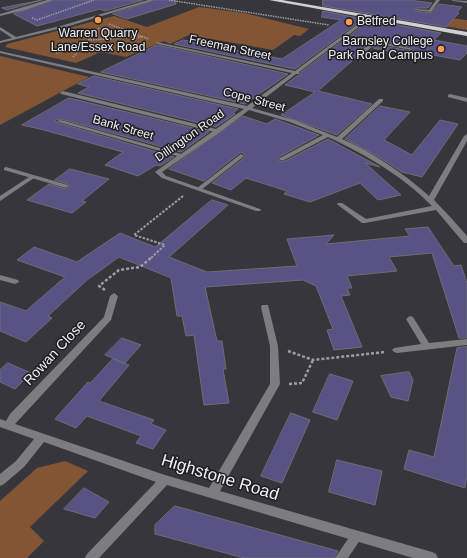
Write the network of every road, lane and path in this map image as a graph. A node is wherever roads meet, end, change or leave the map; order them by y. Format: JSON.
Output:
{"nodes":[{"id":1,"x":51,"y":0,"type":"edge"},
{"id":2,"x":152,"y":0,"type":"edge"},
{"id":3,"x":169,"y":0,"type":"edge"},
{"id":4,"x":272,"y":0,"type":"edge"},
{"id":5,"x":438,"y":0,"type":"edge"},
{"id":6,"x":453,"y":0,"type":"edge"},
{"id":7,"x":467,"y":2,"type":"edge"},
{"id":8,"x":417,"y":10,"type":"dead end"},
{"id":9,"x":0,"y":15,"type":"edge"},
{"id":10,"x":104,"y":15,"type":"junction"},
{"id":11,"x":371,"y":16,"type":"junction"},
{"id":12,"x":105,"y":22,"type":"junction"},
{"id":13,"x":329,"y":25,"type":"dead end"},
{"id":14,"x":0,"y":28,"type":"edge"},
{"id":15,"x":467,"y":34,"type":"edge"},
{"id":16,"x":144,"y":36,"type":"junction"},
{"id":17,"x":344,"y":37,"type":"junction"},
{"id":18,"x":15,"y":38,"type":"junction"},
{"id":19,"x":87,"y":40,"type":"junction"},
{"id":20,"x":0,"y":42,"type":"edge"},
{"id":21,"x":158,"y":43,"type":"joint"},
{"id":22,"x":374,"y":43,"type":"junction"},
{"id":23,"x":410,"y":49,"type":"dead end"},
{"id":24,"x":364,"y":51,"type":"dead end"},
{"id":25,"x":0,"y":52,"type":"edge"},
{"id":26,"x":64,"y":66,"type":"junction"},
{"id":27,"x":297,"y":73,"type":"junction"},
{"id":28,"x":63,"y":93,"type":"dead end"},
{"id":29,"x":450,"y":96,"type":"dead end"},
{"id":30,"x":381,"y":100,"type":"dead end"},
{"id":31,"x":467,"y":100,"type":"edge"},
{"id":32,"x":248,"y":109,"type":"junction"},
{"id":33,"x":58,"y":121,"type":"dead end"},
{"id":34,"x":218,"y":131,"type":"junction"},
{"id":35,"x":327,"y":135,"type":"junction"},
{"id":36,"x":467,"y":136,"type":"edge"},
{"id":37,"x":338,"y":139,"type":"junction"},
{"id":38,"x":182,"y":156,"type":"junction"},
{"id":39,"x":242,"y":156,"type":"dead end"},
{"id":40,"x":282,"y":159,"type":"dead end"},
{"id":41,"x":6,"y":169,"type":"dead end"},
{"id":42,"x":32,"y":177,"type":"junction"},
{"id":43,"x":66,"y":186,"type":"dead end"},
{"id":44,"x":197,"y":188,"type":"junction"},
{"id":45,"x":0,"y":199,"type":"edge"},
{"id":46,"x":430,"y":201,"type":"junction"},
{"id":47,"x":340,"y":204,"type":"dead end"},
{"id":48,"x":438,"y":207,"type":"junction"},
{"id":49,"x":258,"y":210,"type":"dead end"},
{"id":50,"x":467,"y":241,"type":"edge"},
{"id":51,"x":0,"y":277,"type":"edge"},
{"id":52,"x":15,"y":282,"type":"dead end"},
{"id":53,"x":114,"y":296,"type":"joint"},
{"id":54,"x":265,"y":307,"type":"dead end"},
{"id":55,"x":410,"y":318,"type":"dead end"},
{"id":56,"x":467,"y":342,"type":"edge"},
{"id":57,"x":274,"y":346,"type":"junction"},
{"id":58,"x":427,"y":347,"type":"junction"},
{"id":59,"x":397,"y":350,"type":"joint"},
{"id":60,"x":313,"y":360,"type":"junction"},
{"id":61,"x":275,"y":384,"type":"junction"},
{"id":62,"x":4,"y":424,"type":"edge"},
{"id":63,"x":42,"y":437,"type":"junction"},
{"id":64,"x":166,"y":480,"type":"junction"},
{"id":65,"x":0,"y":481,"type":"edge"},
{"id":66,"x":212,"y":494,"type":"junction"},
{"id":67,"x":356,"y":536,"type":"junction"},
{"id":68,"x":91,"y":558,"type":"edge"},
{"id":69,"x":341,"y":558,"type":"edge"},
{"id":70,"x":432,"y":558,"type":"edge"}],
"edges":[{"from":1,"to":9,"type":"street"},
{"from":2,"to":10,"type":"street"},
{"from":3,"to":13,"type":"path"},
{"from":4,"to":11,"type":"highway"},
{"from":5,"to":8,"type":"street"},
{"from":6,"to":7,"type":"street"},
{"from":10,"to":12,"type":"path"},
{"from":10,"to":18,"type":"street"},
{"from":11,"to":15,"type":"highway"},
{"from":11,"to":17,"type":"street","name":"Dillington Road"},
{"from":12,"to":16,"type":"path"},
{"from":12,"to":19,"type":"path"},
{"from":14,"to":18,"type":"street"},
{"from":16,"to":19,"type":"path"},
{"from":16,"to":21,"type":"path"},
{"from":17,"to":22,"type":"street"},
{"from":17,"to":27,"type":"street","name":"Dillington Road"},
{"from":18,"to":20,"type":"street"},
{"from":19,"to":26,"type":"path"},
{"from":21,"to":27,"type":"street","name":"Freeman Street"},
{"from":22,"to":23,"type":"street"},
{"from":22,"to":24,"type":"street"},
{"from":25,"to":26,"type":"street","name":"Cope Street"},
{"from":26,"to":32,"type":"street","name":"Cope Street"},
{"from":27,"to":32,"type":"street","name":"Dillington Road"},
{"from":28,"to":34,"type":"street"},
{"from":29,"to":31,"type":"street"},
{"from":30,"to":37,"type":"street"},
{"from":32,"to":34,"type":"street","name":"Dillington Road"},
{"from":32,"to":35,"type":"street","name":"Cope Street"},
{"from":33,"to":38,"type":"street","name":"Bank Street"},
{"from":34,"to":38,"type":"street","name":"Dillington Road"},
{"from":35,"to":37,"type":"street","name":"Cope Street"},
{"from":35,"to":40,"type":"street"},
{"from":36,"to":46,"type":"street"},
{"from":37,"to":46,"type":"street","name":"Cope Street"},
{"from":38,"to":44,"type":"street","name":"Dillington Road"},
{"from":39,"to":44,"type":"street"},
{"from":41,"to":42,"type":"street"},
{"from":42,"to":43,"type":"street"},
{"from":42,"to":45,"type":"street"},
{"from":44,"to":49,"type":"street"},
{"from":44,"to":53,"type":"path"},
{"from":46,"to":48,"type":"street","name":"Cope Street"},
{"from":47,"to":48,"type":"street"},
{"from":48,"to":50,"type":"street","name":"Cope Street"},
{"from":51,"to":52,"type":"street"},
{"from":53,"to":62,"type":"street","name":"Rowan Close"},
{"from":54,"to":57,"type":"street"},
{"from":55,"to":58,"type":"street"},
{"from":56,"to":58,"type":"street"},
{"from":57,"to":60,"type":"path"},
{"from":57,"to":61,"type":"street"},
{"from":58,"to":59,"type":"street"},
{"from":59,"to":60,"type":"path"},
{"from":60,"to":61,"type":"path"},
{"from":61,"to":66,"type":"street"},
{"from":62,"to":63,"type":"street","name":"Highstone Road"},
{"from":63,"to":64,"type":"street","name":"Highstone Road"},
{"from":63,"to":65,"type":"street"},
{"from":64,"to":66,"type":"street","name":"Highstone Road"},
{"from":64,"to":68,"type":"street"},
{"from":66,"to":67,"type":"street","name":"Highstone Road"},
{"from":67,"to":69,"type":"street"},
{"from":67,"to":70,"type":"street","name":"Highstone Road"}]}
